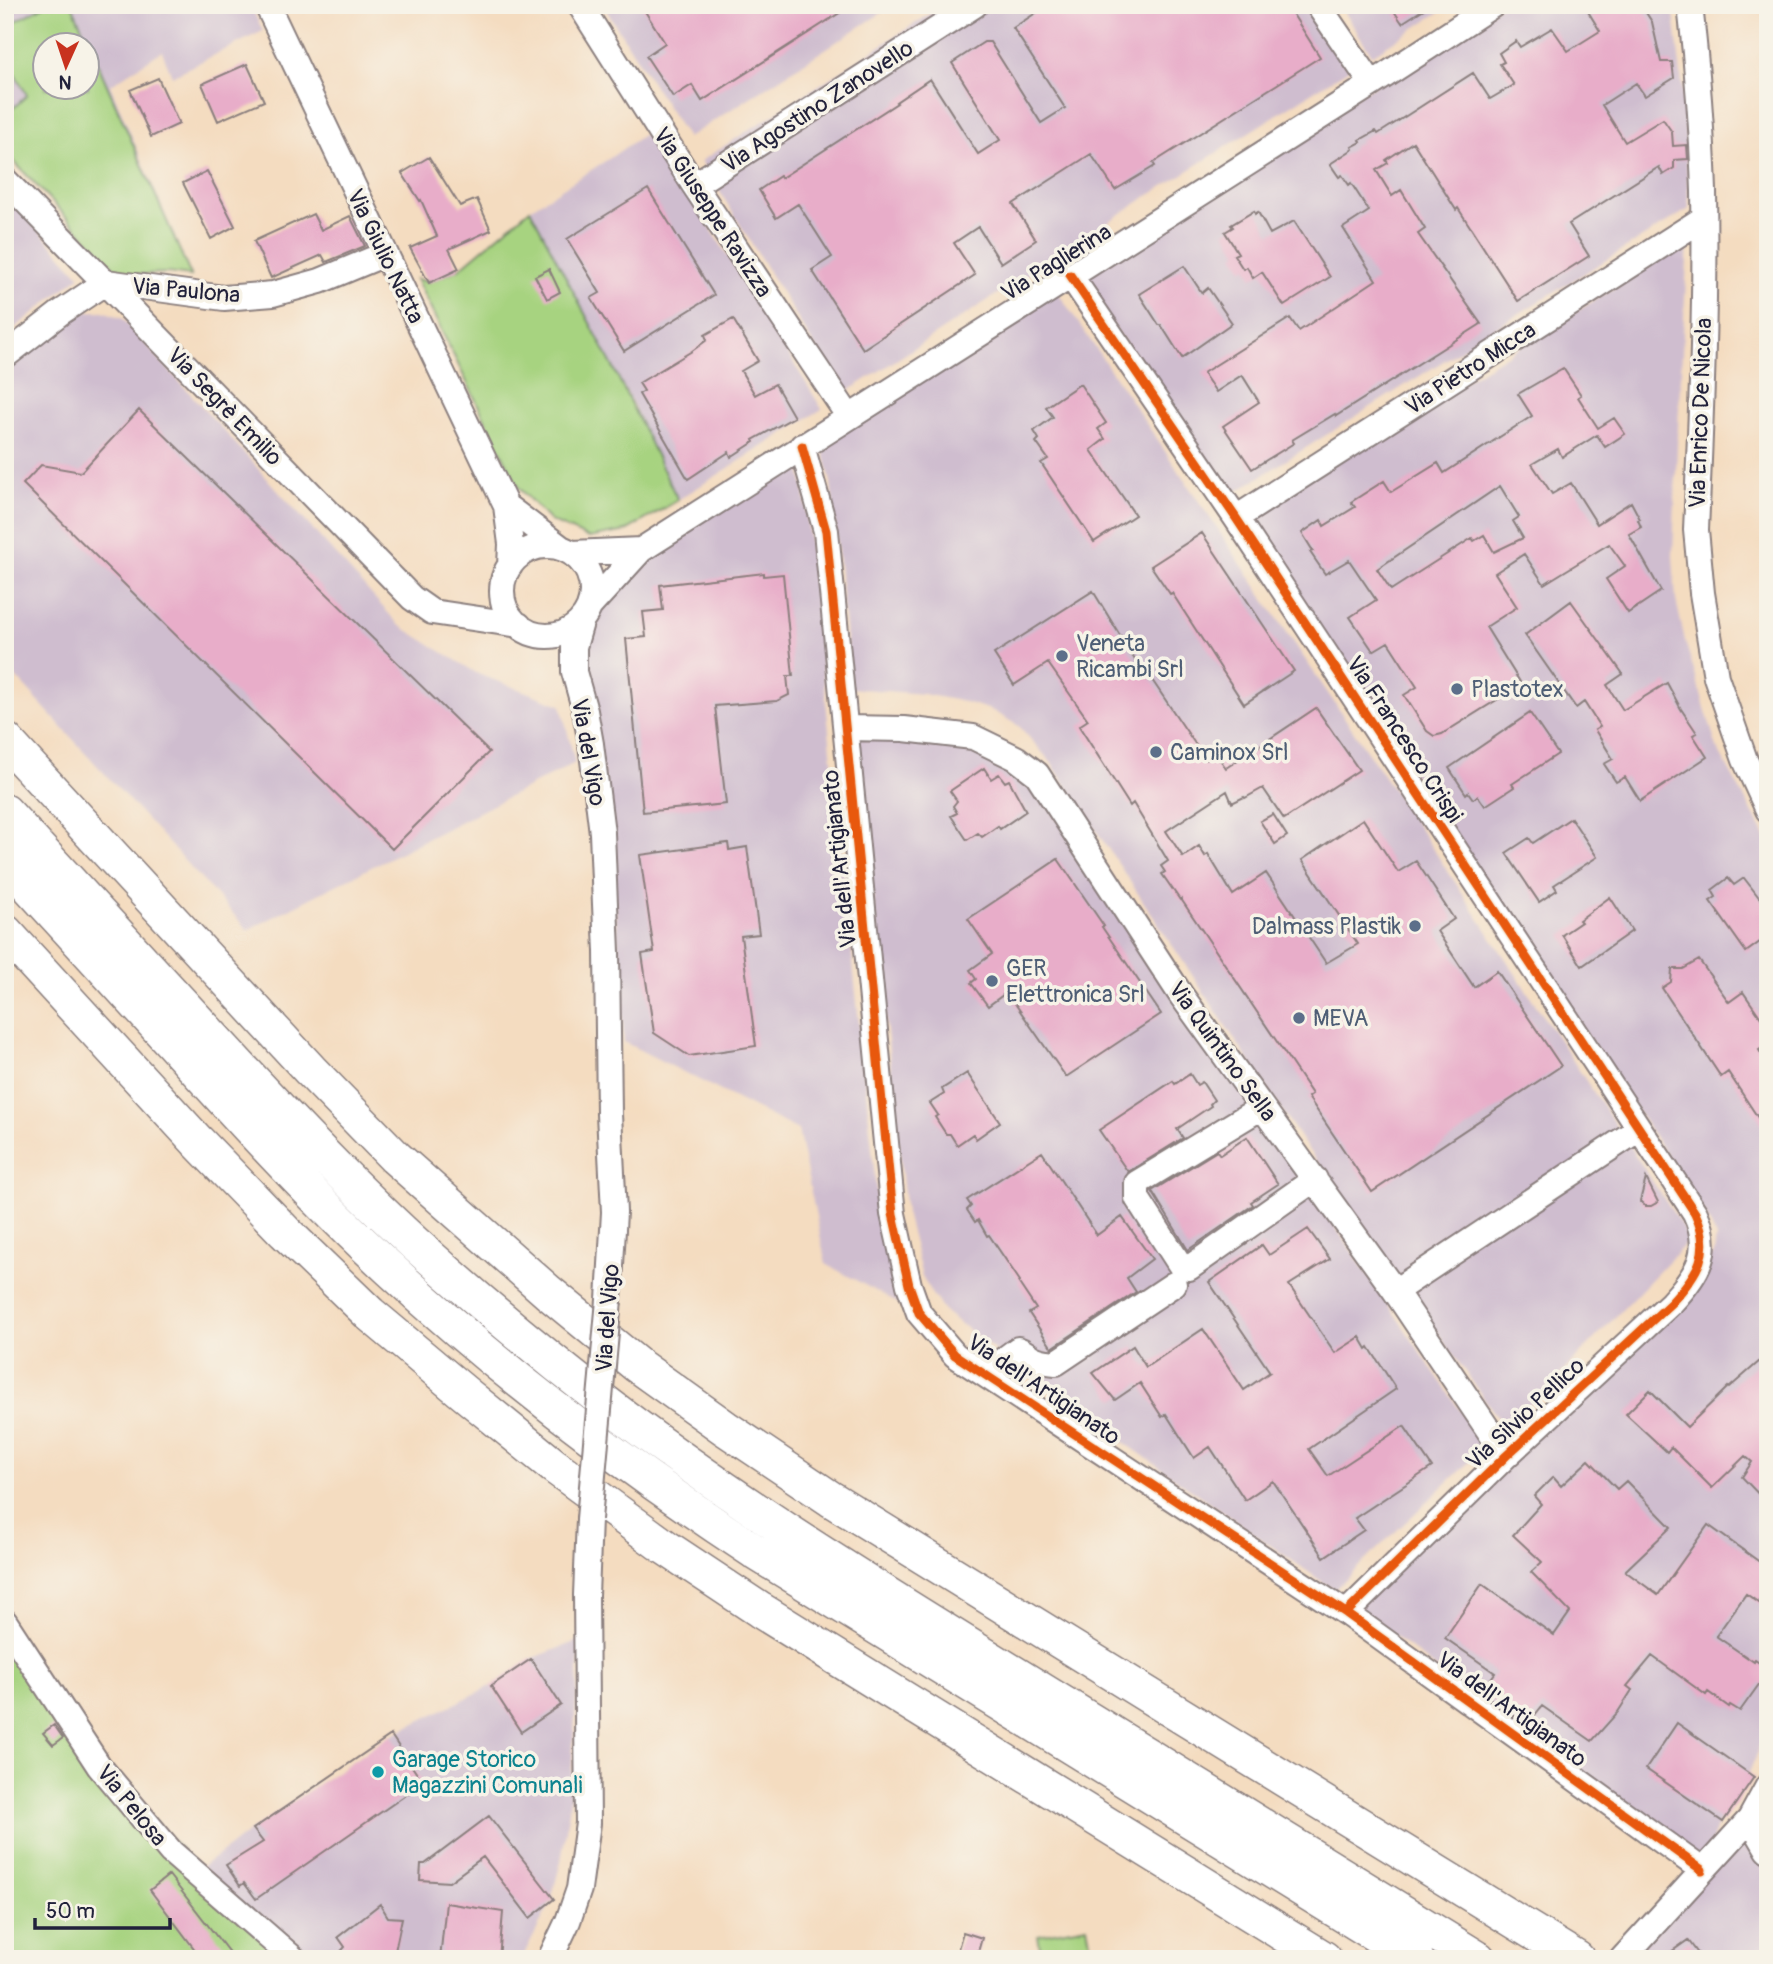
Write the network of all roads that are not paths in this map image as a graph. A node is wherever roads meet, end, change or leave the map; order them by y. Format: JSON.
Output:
{"nodes":[{"id":1,"x":267,"y":5,"type":"edge"},
{"id":2,"x":579,"y":5,"type":"edge"},
{"id":3,"x":975,"y":5,"type":"edge"},
{"id":4,"x":1318,"y":5,"type":"edge"},
{"id":5,"x":1493,"y":5,"type":"edge"},
{"id":6,"x":1690,"y":5,"type":"edge"},
{"id":7,"x":1372,"y":84,"type":"junction"},
{"id":8,"x":5,"y":180,"type":"edge"},
{"id":9,"x":694,"y":185,"type":"junction"},
{"id":10,"x":1704,"y":218,"type":"junction"},
{"id":11,"x":385,"y":254,"type":"junction"},
{"id":12,"x":1070,"y":275,"type":"junction"},
{"id":13,"x":106,"y":282,"type":"junction"},
{"id":14,"x":5,"y":356,"type":"edge"},
{"id":15,"x":849,"y":417,"type":"junction"},
{"id":16,"x":802,"y":446,"type":"junction"},
{"id":17,"x":506,"y":506,"type":"junction"},
{"id":18,"x":1236,"y":518,"type":"junction"},
{"id":19,"x":566,"y":550,"type":"junction"},
{"id":20,"x":640,"y":550,"type":"junction"},
{"id":21,"x":510,"y":566,"type":"junction"},
{"id":22,"x":502,"y":593,"type":"junction"},
{"id":23,"x":586,"y":612,"type":"junction"},
{"id":24,"x":454,"y":616,"type":"junction"},
{"id":25,"x":522,"y":627,"type":"junction"},
{"id":26,"x":573,"y":672,"type":"junction"},
{"id":27,"x":846,"y":728,"type":"junction"},
{"id":28,"x":5,"y":740,"type":"edge"},
{"id":29,"x":1768,"y":810,"type":"edge"},
{"id":30,"x":5,"y":812,"type":"edge"},
{"id":31,"x":5,"y":860,"type":"edge"},
{"id":32,"x":5,"y":932,"type":"edge"},
{"id":33,"x":1262,"y":1107,"type":"junction"},
{"id":34,"x":1639,"y":1129,"type":"junction"},
{"id":35,"x":1315,"y":1179,"type":"junction"},
{"id":36,"x":1702,"y":1227,"type":"joint"},
{"id":37,"x":1174,"y":1284,"type":"dead end"},
{"id":38,"x":1395,"y":1291,"type":"junction"},
{"id":39,"x":984,"y":1374,"type":"junction"},
{"id":40,"x":1506,"y":1456,"type":"junction"},
{"id":41,"x":1346,"y":1614,"type":"junction"},
{"id":42,"x":5,"y":1622,"type":"edge"},
{"id":43,"x":1768,"y":1786,"type":"edge"},
{"id":44,"x":1749,"y":1819,"type":"junction"},
{"id":45,"x":1768,"y":1850,"type":"edge"},
{"id":46,"x":1702,"y":1870,"type":"junction"},
{"id":47,"x":294,"y":1959,"type":"edge"},
{"id":48,"x":550,"y":1959,"type":"edge"},
{"id":49,"x":1324,"y":1959,"type":"edge"},
{"id":50,"x":1416,"y":1959,"type":"edge"},
{"id":51,"x":1478,"y":1959,"type":"edge"},
{"id":52,"x":1577,"y":1959,"type":"edge"},
{"id":53,"x":1622,"y":1959,"type":"edge"}],
"edges":[{"from":1,"to":11,"type":"street","name":"Via Giulio Natta"},
{"from":2,"to":9,"type":"street","name":"Via Giuseppe Ravizza"},
{"from":3,"to":9,"type":"street","name":"Via Agostino Zanovello"},
{"from":4,"to":7,"type":"street"},
{"from":5,"to":7,"type":"street","name":"Via Paglierina"},
{"from":6,"to":10,"type":"street","name":"Via Enrico De Nicola"},
{"from":7,"to":12,"type":"street","name":"Via Paglierina"},
{"from":8,"to":13,"type":"street","name":"Via Segrè Emilio"},
{"from":9,"to":15,"type":"street","name":"Via Giuseppe Ravizza"},
{"from":10,"to":18,"type":"street","name":"Via Pietro Micca"},
{"from":10,"to":29,"type":"street","name":"Via Enrico De Nicola"},
{"from":11,"to":13,"type":"street","name":"Via Paulona"},
{"from":11,"to":17,"type":"street","name":"Via Giulio Natta"},
{"from":12,"to":15,"type":"street","name":"Via Paglierina"},
{"from":12,"to":18,"type":"street","name":"Via Francesco Crispi"},
{"from":13,"to":14,"type":"street","name":"Via Paulona"},
{"from":13,"to":24,"type":"street","name":"Via Segrè Emilio"},
{"from":15,"to":16,"type":"street","name":"Via Paglierina"},
{"from":16,"to":20,"type":"street","name":"Via Paglierina"},
{"from":16,"to":27,"type":"street","name":"Via dell'Artigianato"},
{"from":17,"to":19,"type":"street","name":"Via Giulio Natta"},
{"from":17,"to":21,"type":"street","name":"Via Giulio Natta"},
{"from":18,"to":34,"type":"street","name":"Via Francesco Crispi"},
{"from":19,"to":20,"type":"street"},
{"from":19,"to":21,"type":"street"},
{"from":19,"to":23,"type":"street"},
{"from":20,"to":23,"type":"street","name":"Via Paglierina"},
{"from":21,"to":22,"type":"street"},
{"from":22,"to":24,"type":"street"},
{"from":22,"to":25,"type":"street"},
{"from":23,"to":25,"type":"street"},
{"from":23,"to":26,"type":"street","name":"Via del Vigo"},
{"from":24,"to":25,"type":"street","name":"Via Segrè Emilio"},
{"from":25,"to":26,"type":"street","name":"Via del Vigo"},
{"from":26,"to":48,"type":"street","name":"Via del Vigo","bridge":true},
{"from":27,"to":33,"type":"street","name":"Via Quintino Sella"},
{"from":27,"to":39,"type":"street","name":"Via dell'Artigianato"},
{"from":28,"to":52,"type":"highway"},
{"from":30,"to":51,"type":"highway"},
{"from":31,"to":50,"type":"highway"},
{"from":32,"to":49,"type":"highway"},
{"from":33,"to":35,"type":"street","name":"Via Quintino Sella"},
{"from":33,"to":35,"type":"street"},
{"from":34,"to":36,"type":"street","name":"Via Francesco Crispi"},
{"from":34,"to":38,"type":"street"},
{"from":35,"to":38,"type":"street","name":"Via Quintino Sella"},
{"from":36,"to":40,"type":"street","name":"Via Silvio Pellico"},
{"from":37,"to":39,"type":"street"},
{"from":38,"to":40,"type":"street","name":"Via Quintino Sella"},
{"from":39,"to":41,"type":"street","name":"Via dell'Artigianato"},
{"from":40,"to":41,"type":"street","name":"Via Silvio Pellico"},
{"from":41,"to":46,"type":"street","name":"Via dell'Artigianato"},
{"from":42,"to":47,"type":"street","name":"Via Pelosa"},
{"from":43,"to":44,"type":"street"},
{"from":44,"to":45,"type":"street"},
{"from":44,"to":46,"type":"street"},
{"from":46,"to":53,"type":"street"}]}
